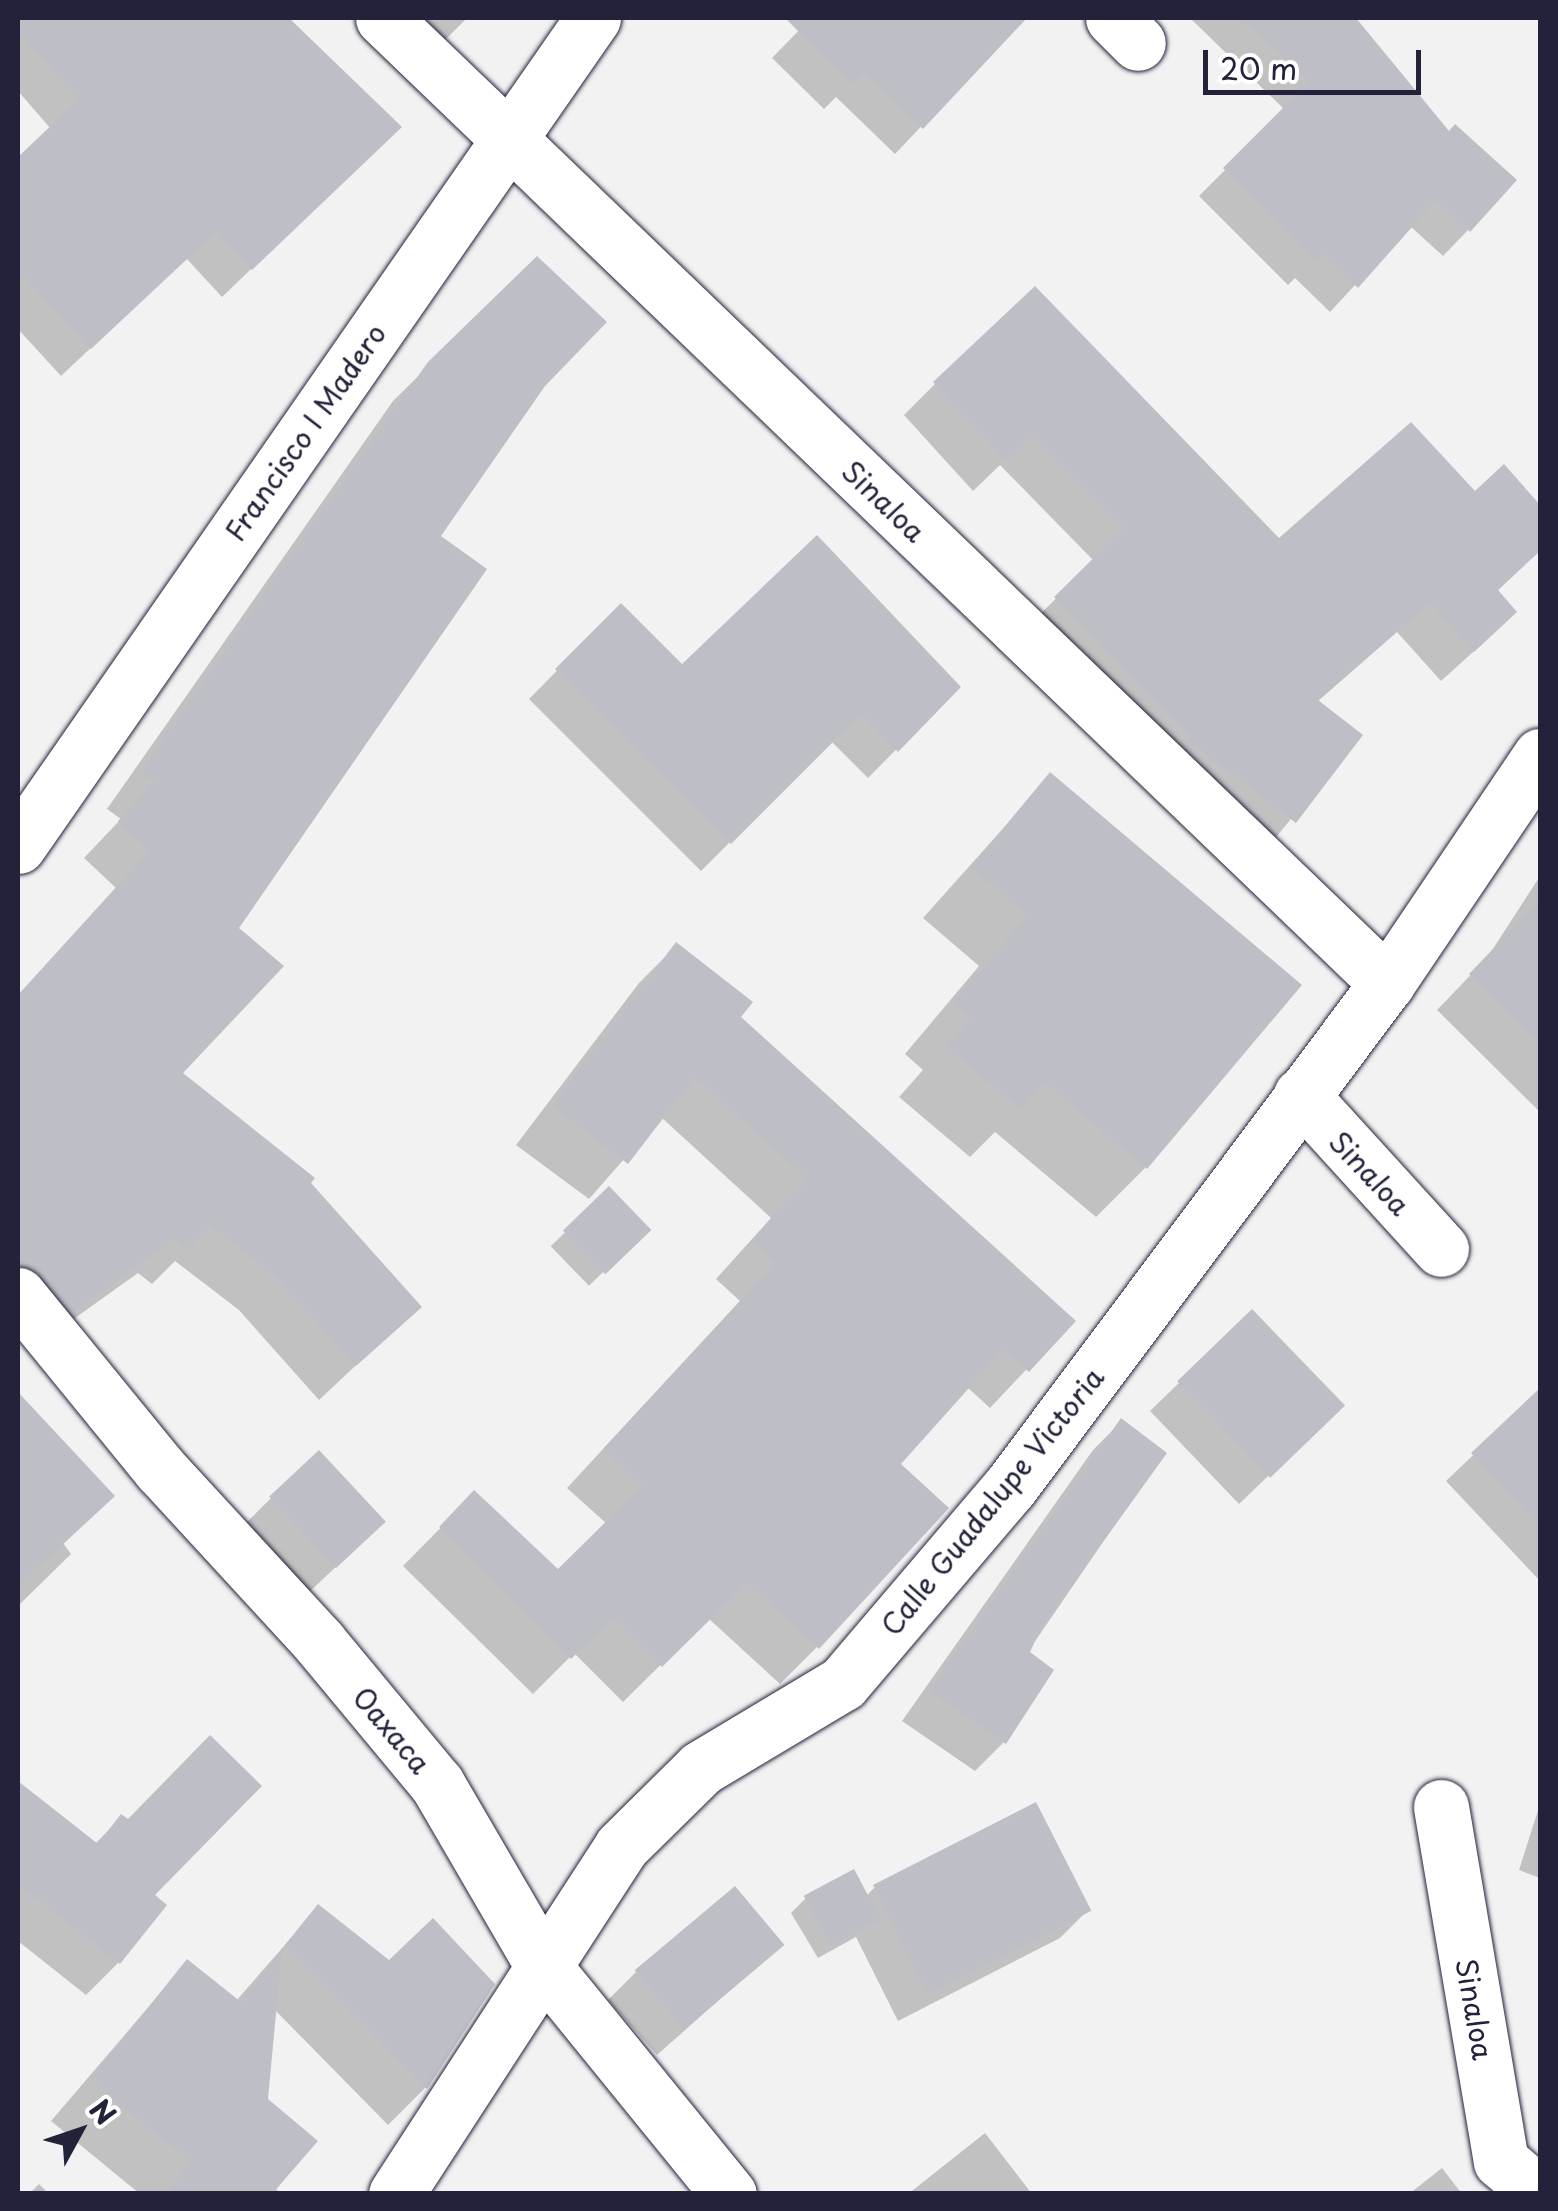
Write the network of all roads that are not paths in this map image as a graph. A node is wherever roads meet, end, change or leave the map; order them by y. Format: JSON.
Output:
{"nodes":[{"id":1,"x":383,"y":18,"type":"edge"},
{"id":2,"x":593,"y":18,"type":"edge"},
{"id":3,"x":508,"y":140,"type":"junction"},
{"id":4,"x":1540,"y":756,"type":"edge"},
{"id":5,"x":18,"y":846,"type":"edge"},
{"id":6,"x":1387,"y":983,"type":"junction"},
{"id":7,"x":1301,"y":1095,"type":"junction"},
{"id":8,"x":1441,"y":1249,"type":"dead end"},
{"id":9,"x":18,"y":1295,"type":"edge"},
{"id":10,"x":1441,"y":1807,"type":"dead end"},
{"id":11,"x":541,"y":1963,"type":"junction"},
{"id":12,"x":396,"y":2194,"type":"edge"},
{"id":13,"x":729,"y":2194,"type":"edge"},
{"id":14,"x":1539,"y":2194,"type":"edge"}],
"edges":[{"from":1,"to":3,"type":"street","name":"Sinaloa"},
{"from":2,"to":3,"type":"street","name":"Francisco I Madero"},
{"from":3,"to":5,"type":"street","name":"Francisco I Madero"},
{"from":3,"to":6,"type":"street","name":"Sinaloa"},
{"from":4,"to":6,"type":"street","name":"Calle Guadalupe Victoria"},
{"from":6,"to":7,"type":"street","name":"Calle Guadalupe Victoria"},
{"from":7,"to":8,"type":"street","name":"Sinaloa"},
{"from":7,"to":11,"type":"street","name":"Calle Guadalupe Victoria"},
{"from":9,"to":11,"type":"street","name":"Oaxaca"},
{"from":10,"to":14,"type":"street","name":"Sinaloa"},
{"from":11,"to":12,"type":"street","name":"Calle Guadalupe Victoria"},
{"from":11,"to":13,"type":"street","name":"Oaxaca"}]}
